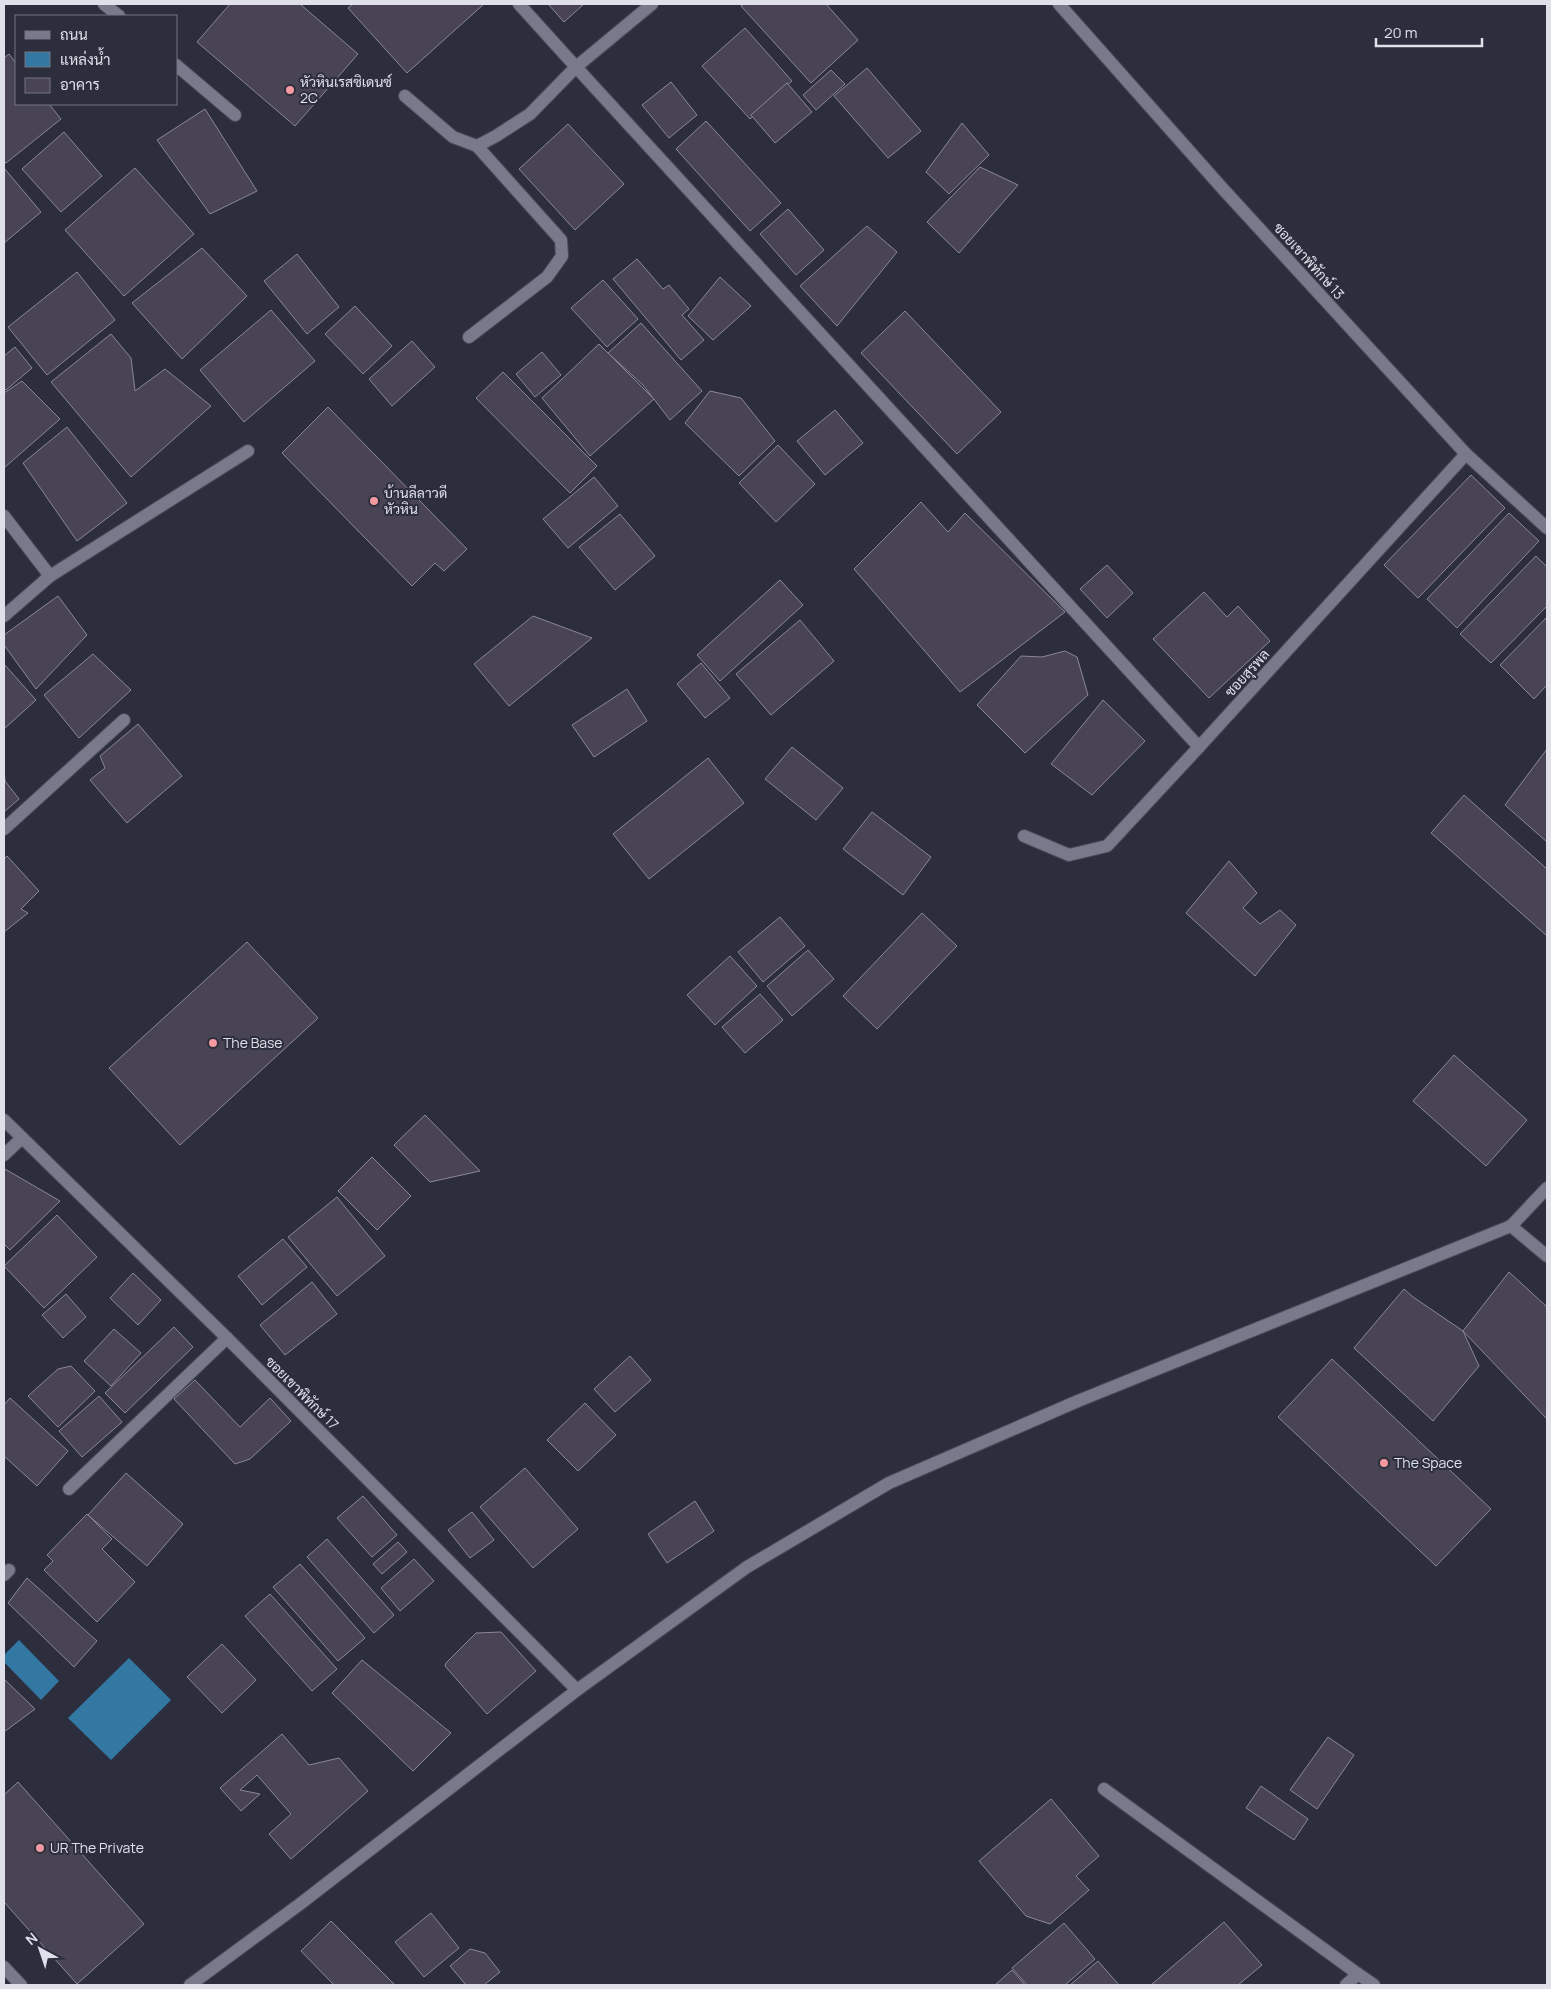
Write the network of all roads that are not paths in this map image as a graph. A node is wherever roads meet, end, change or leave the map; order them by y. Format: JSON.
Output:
{"nodes":[{"id":1,"x":104,"y":4,"type":"edge"},
{"id":2,"x":518,"y":4,"type":"edge"},
{"id":3,"x":652,"y":4,"type":"edge"},
{"id":4,"x":1059,"y":4,"type":"edge"},
{"id":5,"x":118,"y":15,"type":"edge"},
{"id":6,"x":178,"y":67,"type":"edge"},
{"id":7,"x":576,"y":68,"type":"junction"},
{"id":8,"x":405,"y":96,"type":"dead end"},
{"id":9,"x":235,"y":115,"type":"dead end"},
{"id":10,"x":477,"y":146,"type":"junction"},
{"id":11,"x":469,"y":337,"type":"dead end"},
{"id":12,"x":248,"y":451,"type":"dead end"},
{"id":13,"x":1466,"y":454,"type":"junction"},
{"id":14,"x":4,"y":516,"type":"edge"},
{"id":15,"x":1547,"y":528,"type":"edge"},
{"id":16,"x":50,"y":576,"type":"junction"},
{"id":17,"x":4,"y":616,"type":"edge"},
{"id":18,"x":124,"y":720,"type":"dead end"},
{"id":19,"x":1200,"y":747,"type":"junction"},
{"id":20,"x":4,"y":830,"type":"edge"},
{"id":21,"x":1024,"y":836,"type":"dead end"},
{"id":22,"x":4,"y":1120,"type":"edge"},
{"id":23,"x":22,"y":1138,"type":"junction"},
{"id":24,"x":4,"y":1155,"type":"edge"},
{"id":25,"x":1547,"y":1188,"type":"edge"},
{"id":26,"x":1511,"y":1226,"type":"junction"},
{"id":27,"x":1547,"y":1256,"type":"edge"},
{"id":28,"x":227,"y":1338,"type":"junction"},
{"id":29,"x":69,"y":1489,"type":"dead end"},
{"id":30,"x":577,"y":1690,"type":"junction"},
{"id":31,"x":1104,"y":1789,"type":"dead end"},
{"id":32,"x":4,"y":1967,"type":"edge"},
{"id":33,"x":1358,"y":1974,"type":"junction"},
{"id":34,"x":21,"y":1985,"type":"edge"},
{"id":35,"x":190,"y":1985,"type":"edge"},
{"id":36,"x":1346,"y":1985,"type":"edge"},
{"id":37,"x":1374,"y":1985,"type":"edge"}],
"edges":[{"from":1,"to":5,"type":"street"},
{"from":2,"to":7,"type":"street"},
{"from":3,"to":7,"type":"street"},
{"from":4,"to":13,"type":"street","name":"ซอยเขาพิทักษ์ 13"},
{"from":6,"to":9,"type":"street"},
{"from":7,"to":10,"type":"street"},
{"from":7,"to":19,"type":"street"},
{"from":8,"to":10,"type":"street"},
{"from":10,"to":11,"type":"street"},
{"from":12,"to":16,"type":"street"},
{"from":13,"to":15,"type":"street","name":"ซอยเขาพิทักษ์ 13"},
{"from":13,"to":19,"type":"street","name":"ซอยสุรพล"},
{"from":14,"to":16,"type":"street"},
{"from":16,"to":17,"type":"street"},
{"from":18,"to":20,"type":"street"},
{"from":19,"to":21,"type":"street","name":"ซอยสุรพล"},
{"from":22,"to":23,"type":"street","name":"ซอยเขาพิทักษ์ 17"},
{"from":23,"to":24,"type":"street"},
{"from":23,"to":28,"type":"street","name":"ซอยเขาพิทักษ์ 17"},
{"from":25,"to":26,"type":"street"},
{"from":26,"to":27,"type":"street"},
{"from":26,"to":30,"type":"street"},
{"from":28,"to":29,"type":"street"},
{"from":28,"to":30,"type":"street","name":"ซอยเขาพิทักษ์ 17"},
{"from":30,"to":35,"type":"street"},
{"from":31,"to":33,"type":"street"},
{"from":32,"to":34,"type":"street"},
{"from":33,"to":36,"type":"street"},
{"from":33,"to":37,"type":"street"}]}
